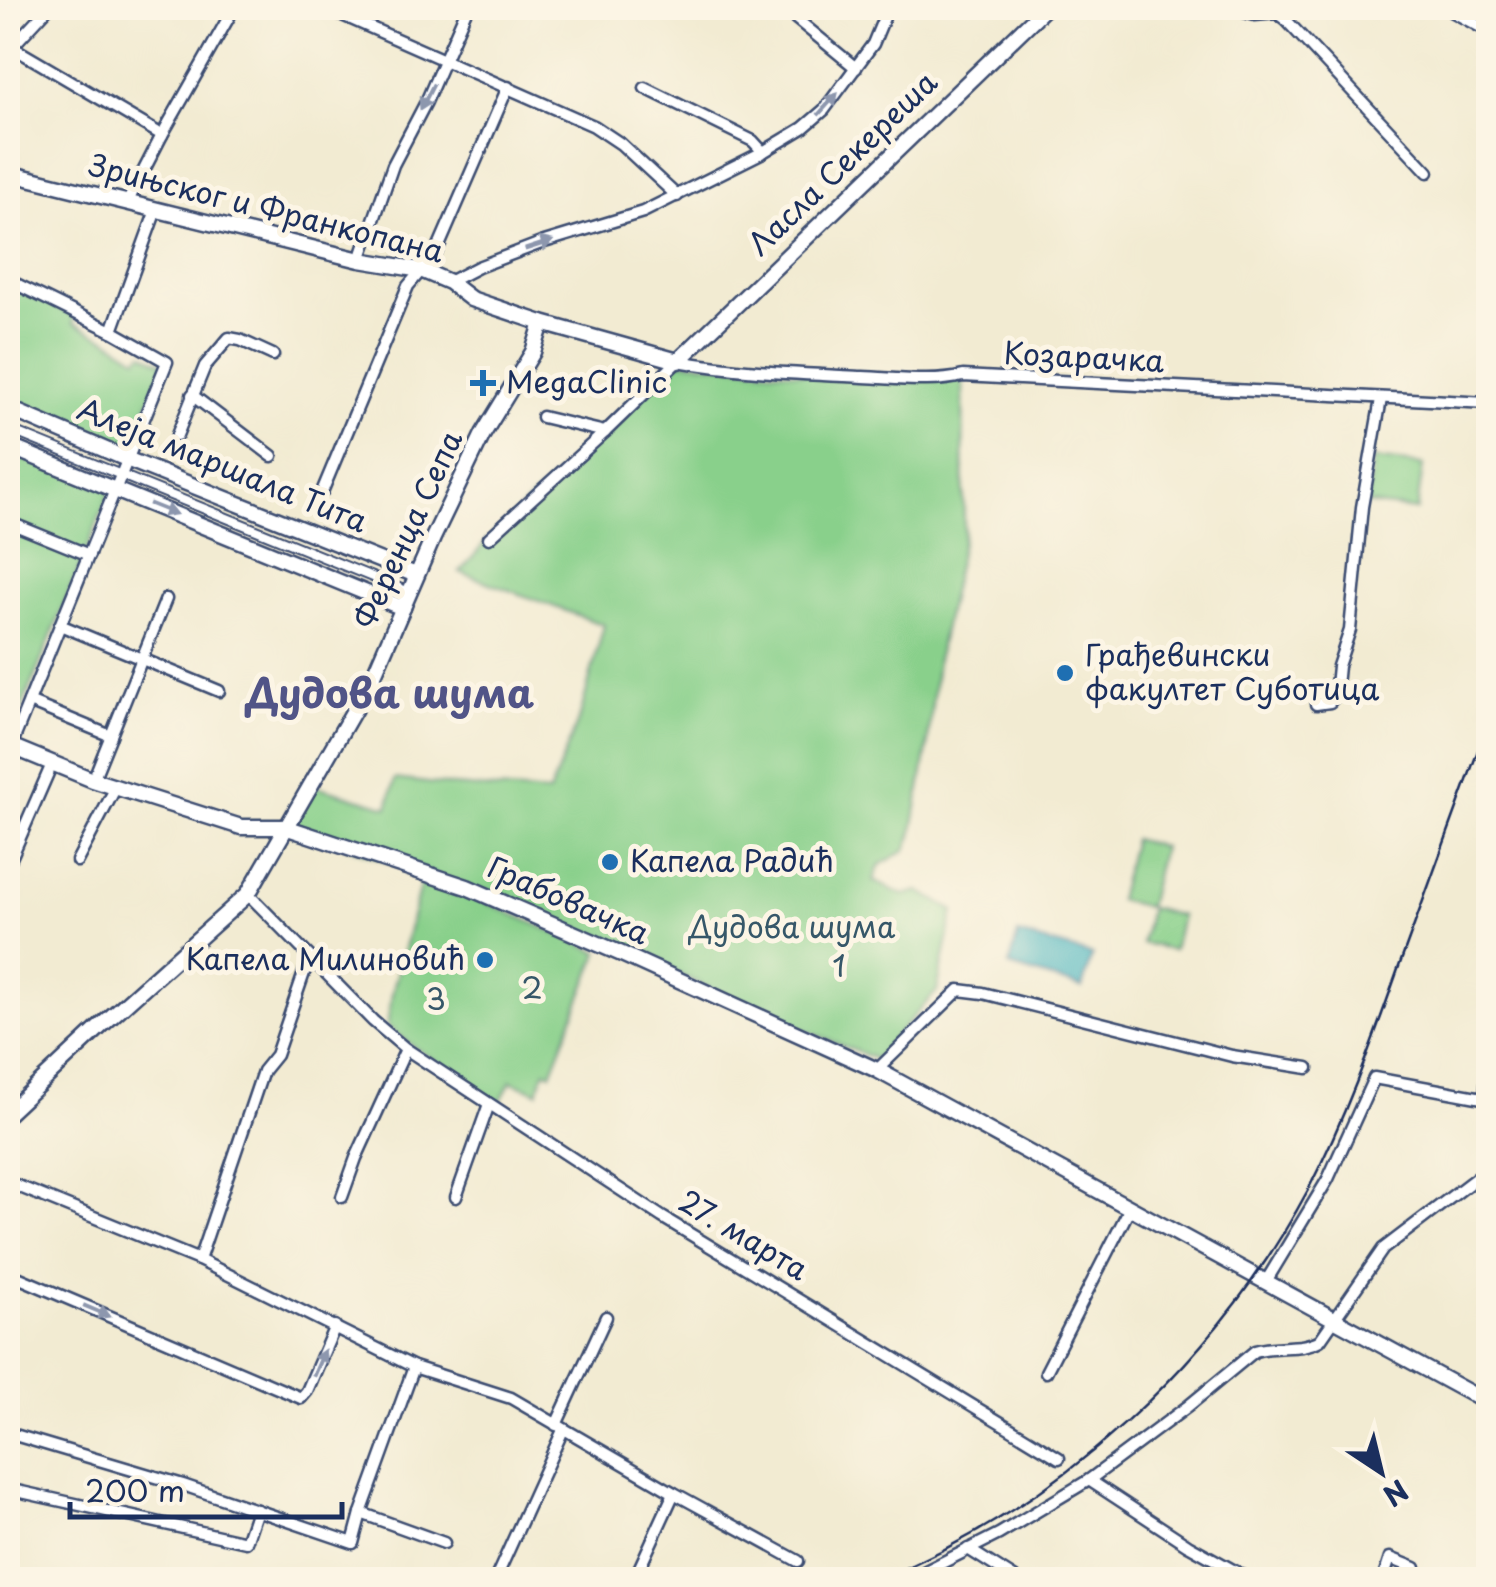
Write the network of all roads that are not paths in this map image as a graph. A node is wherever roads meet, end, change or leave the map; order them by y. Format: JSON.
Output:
{"nodes":[{"id":1,"x":48,"y":8,"type":"edge"},
{"id":2,"x":234,"y":8,"type":"edge"},
{"id":3,"x":326,"y":8,"type":"edge"},
{"id":4,"x":467,"y":8,"type":"edge"},
{"id":5,"x":783,"y":8,"type":"edge"},
{"id":6,"x":888,"y":8,"type":"edge"},
{"id":7,"x":1045,"y":8,"type":"edge"},
{"id":8,"x":1230,"y":8,"type":"edge"},
{"id":9,"x":1446,"y":8,"type":"edge"},
{"id":10,"x":1488,"y":31,"type":"edge"},
{"id":11,"x":10,"y":50,"type":"edge"},
{"id":12,"x":444,"y":61,"type":"junction"},
{"id":13,"x":856,"y":68,"type":"junction"},
{"id":14,"x":508,"y":87,"type":"junction"},
{"id":15,"x":645,"y":88,"type":"dead end"},
{"id":16,"x":162,"y":135,"type":"junction"},
{"id":17,"x":762,"y":152,"type":"junction"},
{"id":18,"x":1428,"y":172,"type":"dead end"},
{"id":19,"x":8,"y":173,"type":"edge"},
{"id":20,"x":677,"y":196,"type":"junction"},
{"id":21,"x":127,"y":203,"type":"junction"},
{"id":22,"x":156,"y":210,"type":"junction"},
{"id":23,"x":360,"y":260,"type":"junction"},
{"id":24,"x":421,"y":270,"type":"junction"},
{"id":25,"x":8,"y":280,"type":"edge"},
{"id":26,"x":449,"y":282,"type":"junction"},
{"id":27,"x":542,"y":323,"type":"junction"},
{"id":28,"x":112,"y":331,"type":"junction"},
{"id":29,"x":273,"y":355,"type":"dead end"},
{"id":30,"x":678,"y":361,"type":"junction"},
{"id":31,"x":192,"y":395,"type":"junction"},
{"id":32,"x":1382,"y":400,"type":"junction"},
{"id":33,"x":1488,"y":404,"type":"edge"},
{"id":34,"x":8,"y":408,"type":"edge"},
{"id":35,"x":542,"y":417,"type":"dead end"},
{"id":36,"x":8,"y":429,"type":"edge"},
{"id":37,"x":605,"y":432,"type":"junction"},
{"id":38,"x":177,"y":435,"type":"dead end"},
{"id":39,"x":8,"y":446,"type":"edge"},
{"id":40,"x":272,"y":456,"type":"dead end"},
{"id":41,"x":129,"y":460,"type":"junction"},
{"id":42,"x":119,"y":483,"type":"junction"},
{"id":43,"x":322,"y":492,"type":"dead end"},
{"id":44,"x":8,"y":522,"type":"edge"},
{"id":45,"x":489,"y":538,"type":"dead end"},
{"id":46,"x":89,"y":555,"type":"junction"},
{"id":47,"x":416,"y":574,"type":"junction"},
{"id":48,"x":409,"y":592,"type":"junction"},
{"id":49,"x":166,"y":599,"type":"dead end"},
{"id":50,"x":402,"y":608,"type":"junction"},
{"id":51,"x":60,"y":625,"type":"junction"},
{"id":52,"x":142,"y":659,"type":"junction"},
{"id":53,"x":218,"y":691,"type":"dead end"},
{"id":54,"x":29,"y":702,"type":"junction"},
{"id":55,"x":1316,"y":704,"type":"dead end"},
{"id":56,"x":111,"y":736,"type":"junction"},
{"id":57,"x":9,"y":745,"type":"edge"},
{"id":58,"x":52,"y":764,"type":"junction"},
{"id":59,"x":93,"y":780,"type":"junction"},
{"id":60,"x":116,"y":787,"type":"junction"},
{"id":61,"x":285,"y":827,"type":"junction"},
{"id":62,"x":8,"y":860,"type":"edge"},
{"id":63,"x":77,"y":861,"type":"dead end"},
{"id":64,"x":248,"y":894,"type":"junction"},
{"id":65,"x":311,"y":959,"type":"junction"},
{"id":66,"x":406,"y":1049,"type":"junction"},
{"id":67,"x":1488,"y":1060,"type":"edge"},
{"id":68,"x":1308,"y":1068,"type":"dead end"},
{"id":69,"x":877,"y":1070,"type":"junction"},
{"id":70,"x":1487,"y":1099,"type":"edge"},
{"id":71,"x":490,"y":1104,"type":"junction"},
{"id":72,"x":8,"y":1113,"type":"edge"},
{"id":73,"x":1488,"y":1169,"type":"edge"},
{"id":74,"x":8,"y":1182,"type":"edge"},
{"id":75,"x":342,"y":1197,"type":"dead end"},
{"id":76,"x":456,"y":1197,"type":"dead end"},
{"id":77,"x":1130,"y":1208,"type":"junction"},
{"id":78,"x":199,"y":1260,"type":"junction"},
{"id":79,"x":8,"y":1273,"type":"edge"},
{"id":80,"x":1265,"y":1282,"type":"junction"},
{"id":81,"x":606,"y":1317,"type":"dead end"},
{"id":82,"x":1336,"y":1318,"type":"junction"},
{"id":83,"x":335,"y":1326,"type":"junction"},
{"id":84,"x":414,"y":1367,"type":"junction"},
{"id":85,"x":1046,"y":1372,"type":"dead end"},
{"id":86,"x":1488,"y":1403,"type":"edge"},
{"id":87,"x":560,"y":1427,"type":"junction"},
{"id":88,"x":8,"y":1434,"type":"edge"},
{"id":89,"x":1059,"y":1458,"type":"dead end"},
{"id":90,"x":1089,"y":1480,"type":"junction"},
{"id":91,"x":8,"y":1489,"type":"edge"},
{"id":92,"x":674,"y":1493,"type":"junction"},
{"id":93,"x":257,"y":1510,"type":"junction"},
{"id":94,"x":360,"y":1513,"type":"junction"},
{"id":95,"x":444,"y":1543,"type":"dead end"},
{"id":96,"x":968,"y":1549,"type":"junction"},
{"id":97,"x":798,"y":1561,"type":"dead end"},
{"id":98,"x":1414,"y":1568,"type":"dead end"},
{"id":99,"x":926,"y":1570,"type":"junction"},
{"id":100,"x":495,"y":1580,"type":"edge"},
{"id":101,"x":634,"y":1580,"type":"edge"},
{"id":102,"x":908,"y":1580,"type":"edge"},
{"id":103,"x":938,"y":1580,"type":"edge"},
{"id":104,"x":1017,"y":1580,"type":"edge"},
{"id":105,"x":1251,"y":1580,"type":"edge"},
{"id":106,"x":1383,"y":1580,"type":"edge"}],
"edges":[{"from":1,"to":11,"type":"street"},
{"from":2,"to":16,"type":"street"},
{"from":3,"to":12,"type":"street"},
{"from":4,"to":12,"type":"street"},
{"from":5,"to":13,"type":"street"},
{"from":6,"to":13,"type":"street"},
{"from":7,"to":30,"type":"street","name":"Ласла Секереша"},
{"from":8,"to":18,"type":"street"},
{"from":9,"to":10,"type":"street"},
{"from":11,"to":16,"type":"street"},
{"from":12,"to":14,"type":"street"},
{"from":12,"to":23,"type":"street","one_way":true},
{"from":17,"to":13,"type":"street","one_way":true},
{"from":14,"to":20,"type":"street"},
{"from":14,"to":24,"type":"street"},
{"from":15,"to":17,"type":"street"},
{"from":16,"to":21,"type":"street"},
{"from":17,"to":20,"type":"street"},
{"from":19,"to":21,"type":"street","name":"Зрињског и Франкопана"},
{"from":26,"to":20,"type":"street","one_way":true},
{"from":21,"to":22,"type":"street","name":"Зрињског и Франкопана"},
{"from":22,"to":23,"type":"street","name":"Зрињског и Франкопана"},
{"from":22,"to":28,"type":"street"},
{"from":23,"to":24,"type":"street","name":"Зрињског и Франкопана"},
{"from":24,"to":26,"type":"street","name":"Зрињског и Франкопана"},
{"from":24,"to":43,"type":"street"},
{"from":25,"to":28,"type":"street"},
{"from":26,"to":27,"type":"street","name":"Зрињског и Франкопана"},
{"from":27,"to":30,"type":"street","name":"Зрињског и Франкопана"},
{"from":27,"to":47,"type":"street","name":"Ференца Сепа"},
{"from":28,"to":41,"type":"street"},
{"from":29,"to":31,"type":"street"},
{"from":30,"to":32,"type":"street","name":"Козарачка"},
{"from":30,"to":37,"type":"street"},
{"from":31,"to":38,"type":"street"},
{"from":31,"to":40,"type":"street"},
{"from":32,"to":33,"type":"street","name":"Козарачка"},
{"from":32,"to":55,"type":"street"},
{"from":34,"to":41,"type":"street","name":"Алеја маршала Тита"},
{"from":35,"to":37,"type":"street"},
{"from":36,"to":42,"type":"street","name":"Алеја маршала Тита"},
{"from":37,"to":45,"type":"street"},
{"from":39,"to":42,"type":"street","name":"Алеја маршала Тита"},
{"from":41,"to":42,"type":"street"},
{"from":41,"to":47,"type":"street","name":"Алеја маршала Тита"},
{"from":42,"to":46,"type":"street"},
{"from":42,"to":48,"type":"street","name":"Алеја маршала Тита"},
{"from":42,"to":50,"type":"street","name":"Алеја маршала Тита","one_way":true},
{"from":44,"to":46,"type":"street"},
{"from":46,"to":51,"type":"street"},
{"from":47,"to":48,"type":"street","name":"Ференца Сепа"},
{"from":48,"to":50,"type":"street","name":"Ференца Сепа"},
{"from":49,"to":52,"type":"street"},
{"from":50,"to":61,"type":"street","name":"Ференца Сепа"},
{"from":51,"to":52,"type":"street"},
{"from":51,"to":54,"type":"street"},
{"from":52,"to":53,"type":"street"},
{"from":52,"to":56,"type":"street"},
{"from":54,"to":56,"type":"street"},
{"from":54,"to":57,"type":"street"},
{"from":56,"to":59,"type":"street"},
{"from":57,"to":58,"type":"street","name":"Грабовачка"},
{"from":58,"to":59,"type":"street","name":"Грабовачка"},
{"from":58,"to":62,"type":"street"},
{"from":59,"to":60,"type":"street","name":"Грабовачка"},
{"from":60,"to":61,"type":"street","name":"Грабовачка"},
{"from":60,"to":63,"type":"street"},
{"from":61,"to":64,"type":"street","name":"Ференца Сепа"},
{"from":61,"to":69,"type":"street","name":"Грабовачка"},
{"from":64,"to":65,"type":"street","name":"27. марта"},
{"from":64,"to":72,"type":"street","name":"Ференца Сепа"},
{"from":65,"to":66,"type":"street","name":"27. марта"},
{"from":65,"to":78,"type":"street"},
{"from":66,"to":71,"type":"street","name":"27. марта"},
{"from":66,"to":75,"type":"street"},
{"from":67,"to":70,"type":"street"},
{"from":68,"to":69,"type":"street"},
{"from":69,"to":77,"type":"street","name":"Грабовачка"},
{"from":70,"to":80,"type":"street"},
{"from":71,"to":76,"type":"street"},
{"from":71,"to":89,"type":"street","name":"27. марта"},
{"from":73,"to":82,"type":"street"},
{"from":74,"to":78,"type":"street"},
{"from":77,"to":80,"type":"street","name":"Грабовачка"},
{"from":77,"to":85,"type":"street"},
{"from":78,"to":83,"type":"street"},
{"from":79,"to":83,"type":"street","one_way":true},
{"from":80,"to":82,"type":"street","name":"Грабовачка"},
{"from":81,"to":87,"type":"street"},
{"from":82,"to":86,"type":"street","name":"Грабовачка"},
{"from":82,"to":90,"type":"street"},
{"from":83,"to":84,"type":"street"},
{"from":84,"to":87,"type":"street"},
{"from":84,"to":94,"type":"street"},
{"from":87,"to":92,"type":"street"},
{"from":87,"to":100,"type":"street"},
{"from":88,"to":93,"type":"street"},
{"from":90,"to":96,"type":"street"},
{"from":90,"to":105,"type":"street"},
{"from":91,"to":93,"type":"street"},
{"from":92,"to":97,"type":"street"},
{"from":92,"to":101,"type":"street"},
{"from":93,"to":94,"type":"street"},
{"from":94,"to":95,"type":"street"},
{"from":96,"to":99,"type":"street"},
{"from":96,"to":104,"type":"street"},
{"from":98,"to":106,"type":"street"},
{"from":99,"to":102,"type":"street"},
{"from":99,"to":103,"type":"street"}]}
